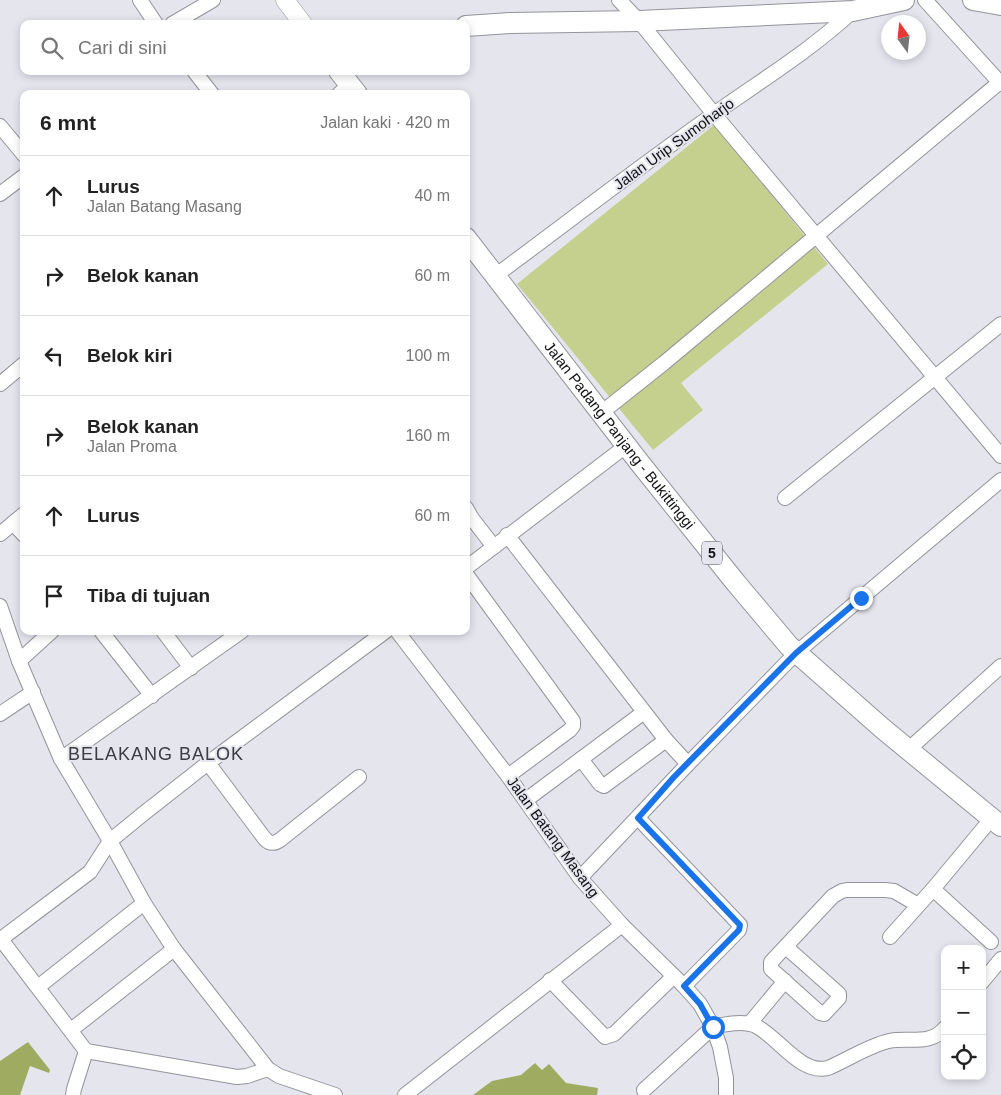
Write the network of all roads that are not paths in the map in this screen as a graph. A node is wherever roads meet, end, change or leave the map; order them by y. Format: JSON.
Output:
{"nodes":[{"id":1,"x":140,"y":0,"type":"edge"},
{"id":2,"x":213,"y":0,"type":"edge"},
{"id":3,"x":285,"y":0,"type":"edge"},
{"id":4,"x":619,"y":0,"type":"edge"},
{"id":5,"x":904,"y":0,"type":"edge"},
{"id":6,"x":925,"y":0,"type":"edge"},
{"id":7,"x":973,"y":0,"type":"edge"},
{"id":8,"x":1001,"y":5,"type":"edge"},
{"id":9,"x":860,"y":6,"type":"edge"},
{"id":10,"x":153,"y":20,"type":"edge"},
{"id":11,"x":179,"y":20,"type":"edge"},
{"id":12,"x":300,"y":20,"type":"edge"},
{"id":13,"x":639,"y":21,"type":"junction"},
{"id":14,"x":470,"y":26,"type":"edge"},
{"id":15,"x":197,"y":75,"type":"edge"},
{"id":16,"x":1000,"y":83,"type":"edge"},
{"id":17,"x":209,"y":90,"type":"edge"},
{"id":18,"x":718,"y":118,"type":"junction"},
{"id":19,"x":0,"y":126,"type":"edge"},
{"id":20,"x":20,"y":150,"type":"edge"},
{"id":21,"x":20,"y":179,"type":"edge"},
{"id":22,"x":0,"y":194,"type":"edge"},
{"id":23,"x":817,"y":235,"type":"junction"},
{"id":24,"x":470,"y":243,"type":"edge"},
{"id":25,"x":495,"y":276,"type":"junction"},
{"id":26,"x":1001,"y":324,"type":"edge"},
{"id":27,"x":20,"y":367,"type":"edge"},
{"id":28,"x":935,"y":376,"type":"junction"},
{"id":29,"x":0,"y":384,"type":"edge"},
{"id":30,"x":601,"y":413,"type":"junction"},
{"id":31,"x":626,"y":446,"type":"junction"},
{"id":32,"x":1001,"y":456,"type":"edge"},
{"id":33,"x":1001,"y":480,"type":"edge"},
{"id":34,"x":785,"y":498,"type":"dead end"},
{"id":35,"x":470,"y":517,"type":"edge"},
{"id":36,"x":19,"y":518,"type":"edge"},
{"id":37,"x":0,"y":534,"type":"edge"},
{"id":38,"x":507,"y":536,"type":"junction"},
{"id":39,"x":494,"y":547,"type":"junction"},
{"id":40,"x":470,"y":565,"type":"edge"},
{"id":41,"x":470,"y":579,"type":"edge"},
{"id":42,"x":0,"y":606,"type":"edge"},
{"id":43,"x":48,"y":635,"type":"edge"},
{"id":44,"x":104,"y":635,"type":"edge"},
{"id":45,"x":166,"y":635,"type":"edge"},
{"id":46,"x":236,"y":635,"type":"edge"},
{"id":47,"x":381,"y":635,"type":"edge"},
{"id":48,"x":400,"y":635,"type":"edge"},
{"id":49,"x":796,"y":653,"type":"junction"},
{"id":50,"x":19,"y":661,"type":"junction"},
{"id":51,"x":1001,"y":667,"type":"edge"},
{"id":52,"x":191,"y":668,"type":"junction"},
{"id":53,"x":33,"y":692,"type":"junction"},
{"id":54,"x":152,"y":696,"type":"junction"},
{"id":55,"x":644,"y":712,"type":"junction"},
{"id":56,"x":0,"y":714,"type":"edge"},
{"id":57,"x":666,"y":740,"type":"junction"},
{"id":58,"x":909,"y":750,"type":"junction"},
{"id":59,"x":61,"y":759,"type":"junction"},
{"id":60,"x":581,"y":759,"type":"junction"},
{"id":61,"x":208,"y":763,"type":"junction"},
{"id":62,"x":688,"y":764,"type":"junction"},
{"id":63,"x":508,"y":776,"type":"junction"},
{"id":64,"x":359,"y":777,"type":"dead end"},
{"id":65,"x":526,"y":800,"type":"junction"},
{"id":66,"x":638,"y":818,"type":"junction"},
{"id":67,"x":996,"y":822,"type":"edge"},
{"id":68,"x":110,"y":841,"type":"junction"},
{"id":69,"x":580,"y":878,"type":"junction"},
{"id":70,"x":933,"y":889,"type":"junction"},
{"id":71,"x":144,"y":903,"type":"junction"},
{"id":72,"x":918,"y":905,"type":"junction"},
{"id":73,"x":622,"y":925,"type":"junction"},
{"id":74,"x":890,"y":938,"type":"dead end"},
{"id":75,"x":0,"y":939,"type":"edge"},
{"id":76,"x":991,"y":942,"type":"dead end"},
{"id":77,"x":786,"y":947,"type":"junction"},
{"id":78,"x":174,"y":949,"type":"junction"},
{"id":79,"x":1001,"y":959,"type":"edge"},
{"id":80,"x":986,"y":977,"type":"edge"},
{"id":81,"x":550,"y":980,"type":"junction"},
{"id":82,"x":679,"y":981,"type":"junction"},
{"id":83,"x":785,"y":981,"type":"junction"},
{"id":84,"x":38,"y":987,"type":"junction"},
{"id":85,"x":750,"y":1023,"type":"junction"},
{"id":86,"x":713,"y":1027,"type":"junction"},
{"id":87,"x":71,"y":1030,"type":"junction"},
{"id":88,"x":941,"y":1034,"type":"edge"},
{"id":89,"x":86,"y":1051,"type":"junction"},
{"id":90,"x":268,"y":1069,"type":"junction"},
{"id":91,"x":644,"y":1090,"type":"dead end"},
{"id":92,"x":73,"y":1095,"type":"edge"},
{"id":93,"x":335,"y":1095,"type":"edge"},
{"id":94,"x":405,"y":1095,"type":"edge"},
{"id":95,"x":726,"y":1095,"type":"edge"}],
"edges":[{"from":1,"to":10,"type":"street"},
{"from":2,"to":11,"type":"street"},
{"from":3,"to":12,"type":"main road"},
{"from":4,"to":13,"type":"street"},
{"from":5,"to":9,"type":"highway"},
{"from":6,"to":16,"type":"street"},
{"from":7,"to":8,"type":"highway"},
{"from":9,"to":13,"type":"highway"},
{"from":9,"to":18,"type":"street","name":"Jalan Urip Sumoharjo"},
{"from":13,"to":14,"type":"highway"},
{"from":13,"to":18,"type":"street"},
{"from":15,"to":17,"type":"street"},
{"from":16,"to":23,"type":"street"},
{"from":18,"to":23,"type":"street"},
{"from":18,"to":25,"type":"street","name":"Jalan Urip Sumoharjo"},
{"from":19,"to":20,"type":"street"},
{"from":21,"to":22,"type":"street"},
{"from":23,"to":28,"type":"street"},
{"from":23,"to":30,"type":"street"},
{"from":24,"to":25,"type":"highway","name":"Jalan Padang Panjang - Bukittinggi","number":"5"},
{"from":25,"to":30,"type":"highway","name":"Jalan Padang Panjang - Bukittinggi","number":"5"},
{"from":26,"to":28,"type":"street"},
{"from":27,"to":29,"type":"street"},
{"from":28,"to":32,"type":"street"},
{"from":28,"to":34,"type":"street"},
{"from":30,"to":31,"type":"highway","name":"Jalan Padang Panjang - Bukittinggi","number":"5"},
{"from":31,"to":38,"type":"street"},
{"from":31,"to":49,"type":"highway","name":"Jalan Padang Panjang - Bukittinggi","number":"5"},
{"from":33,"to":49,"type":"street"},
{"from":35,"to":39,"type":"street"},
{"from":36,"to":37,"type":"street"},
{"from":38,"to":39,"type":"street"},
{"from":38,"to":55,"type":"street"},
{"from":39,"to":40,"type":"street"},
{"from":41,"to":63,"type":"street"},
{"from":42,"to":50,"type":"street"},
{"from":43,"to":50,"type":"street"},
{"from":44,"to":54,"type":"street"},
{"from":45,"to":52,"type":"street"},
{"from":46,"to":52,"type":"street"},
{"from":47,"to":61,"type":"street"},
{"from":48,"to":63,"type":"street","name":"Jalan Batang Masang"},
{"from":49,"to":58,"type":"highway","name":"Jalan Padang Panjang - Bukittinggi","number":"5"},
{"from":49,"to":62,"type":"street"},
{"from":50,"to":53,"type":"street"},
{"from":51,"to":58,"type":"street"},
{"from":52,"to":54,"type":"street"},
{"from":53,"to":56,"type":"street"},
{"from":53,"to":59,"type":"street"},
{"from":54,"to":59,"type":"street"},
{"from":55,"to":57,"type":"street"},
{"from":55,"to":60,"type":"street"},
{"from":57,"to":60,"type":"street"},
{"from":57,"to":62,"type":"street"},
{"from":58,"to":67,"type":"highway","name":"Jalan Padang Panjang - Bukittinggi","number":"5"},
{"from":59,"to":68,"type":"street"},
{"from":60,"to":65,"type":"street"},
{"from":61,"to":64,"type":"street"},
{"from":61,"to":68,"type":"street"},
{"from":62,"to":66,"type":"street"},
{"from":63,"to":65,"type":"street","name":"Jalan Batang Masang"},
{"from":65,"to":69,"type":"street","name":"Jalan Batang Masang"},
{"from":66,"to":69,"type":"street"},
{"from":66,"to":82,"type":"street"},
{"from":67,"to":70,"type":"street"},
{"from":68,"to":71,"type":"street"},
{"from":68,"to":75,"type":"street"},
{"from":69,"to":73,"type":"street","name":"Jalan Batang Masang"},
{"from":70,"to":72,"type":"street"},
{"from":70,"to":76,"type":"street"},
{"from":71,"to":78,"type":"street"},
{"from":71,"to":84,"type":"street"},
{"from":72,"to":74,"type":"street"},
{"from":72,"to":77,"type":"street"},
{"from":73,"to":81,"type":"street"},
{"from":73,"to":82,"type":"street","name":"Jalan Batang Masang"},
{"from":75,"to":84,"type":"street"},
{"from":77,"to":83,"type":"street"},
{"from":77,"to":83,"type":"street"},
{"from":78,"to":87,"type":"street"},
{"from":78,"to":90,"type":"street"},
{"from":79,"to":80,"type":"street"},
{"from":81,"to":82,"type":"street"},
{"from":81,"to":94,"type":"street"},
{"from":82,"to":86,"type":"street","name":"Jalan Batang Masang"},
{"from":83,"to":85,"type":"street"},
{"from":84,"to":87,"type":"street"},
{"from":85,"to":86,"type":"street"},
{"from":85,"to":88,"type":"street"},
{"from":86,"to":91,"type":"street"},
{"from":86,"to":95,"type":"street","name":"Jalan Batang Masang"},
{"from":87,"to":89,"type":"street"},
{"from":89,"to":90,"type":"street"},
{"from":89,"to":92,"type":"street"},
{"from":90,"to":93,"type":"street"}]}
